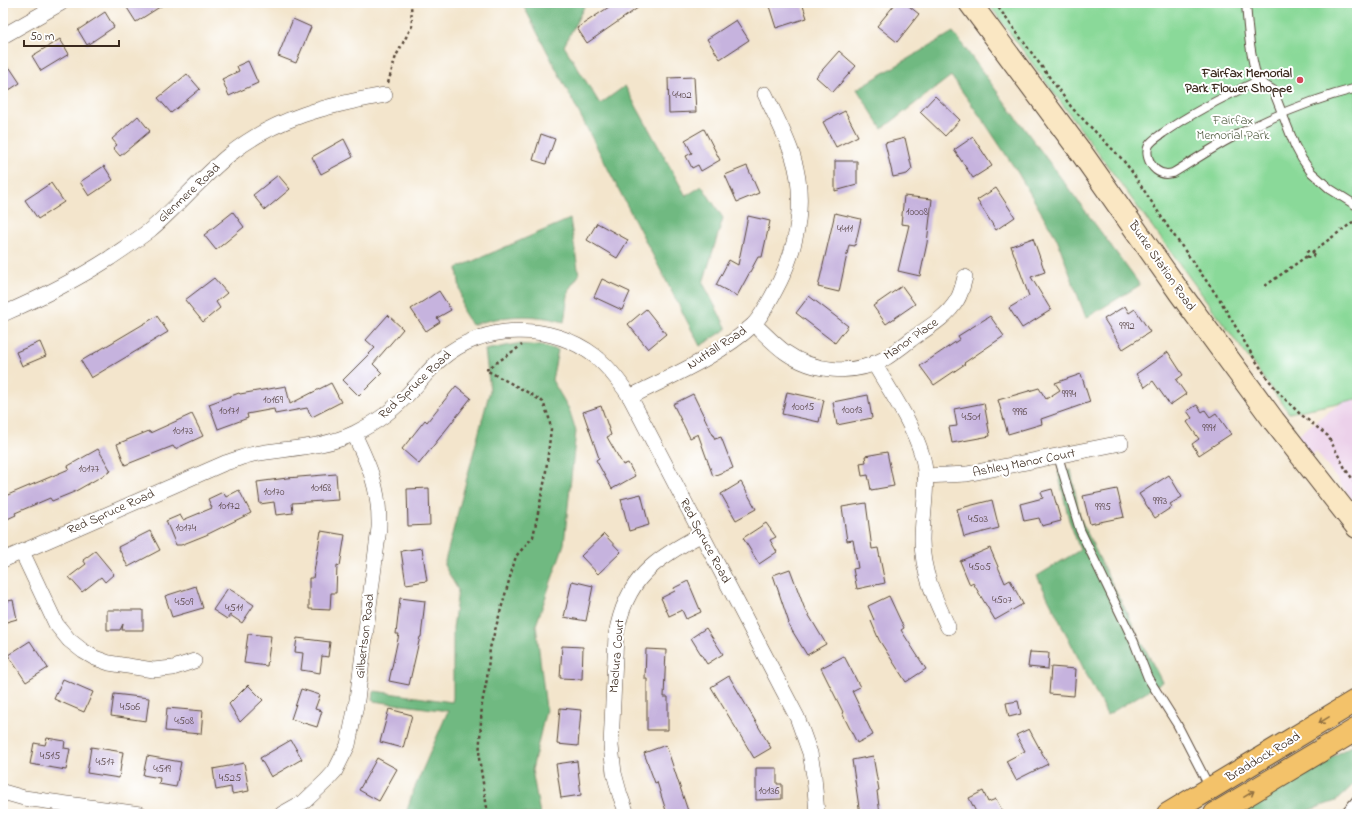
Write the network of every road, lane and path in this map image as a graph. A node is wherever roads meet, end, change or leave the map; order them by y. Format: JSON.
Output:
{"nodes":[{"id":1,"x":61,"y":3,"type":"edge"},
{"id":2,"x":411,"y":3,"type":"edge"},
{"id":3,"x":970,"y":3,"type":"edge"},
{"id":4,"x":995,"y":3,"type":"edge"},
{"id":5,"x":1246,"y":3,"type":"edge"},
{"id":6,"x":3,"y":36,"type":"edge"},
{"id":7,"x":1258,"y":81,"type":"junction"},
{"id":8,"x":1357,"y":88,"type":"edge"},
{"id":9,"x":765,"y":94,"type":"dead end"},
{"id":10,"x":385,"y":95,"type":"joint"},
{"id":11,"x":1282,"y":114,"type":"junction"},
{"id":12,"x":1357,"y":206,"type":"edge"},
{"id":13,"x":1357,"y":219,"type":"edge"},
{"id":14,"x":965,"y":277,"type":"dead end"},
{"id":15,"x":1265,"y":286,"type":"dead end"},
{"id":16,"x":3,"y":314,"type":"edge"},
{"id":17,"x":754,"y":324,"type":"junction"},
{"id":18,"x":540,"y":332,"type":"junction"},
{"id":19,"x":874,"y":363,"type":"junction"},
{"id":20,"x":630,"y":397,"type":"junction"},
{"id":21,"x":354,"y":434,"type":"junction"},
{"id":22,"x":1121,"y":443,"type":"dead end"},
{"id":23,"x":1058,"y":456,"type":"junction"},
{"id":24,"x":925,"y":476,"type":"junction"},
{"id":25,"x":1357,"y":485,"type":"edge"},
{"id":26,"x":1357,"y":527,"type":"edge"},
{"id":27,"x":702,"y":534,"type":"junction"},
{"id":28,"x":22,"y":552,"type":"junction"},
{"id":29,"x":3,"y":560,"type":"edge"},
{"id":30,"x":948,"y":627,"type":"dead end"},
{"id":31,"x":194,"y":661,"type":"dead end"},
{"id":32,"x":1357,"y":700,"type":"edge"},
{"id":33,"x":1357,"y":729,"type":"edge"},
{"id":34,"x":1211,"y":788,"type":"junction"},
{"id":35,"x":3,"y":792,"type":"edge"},
{"id":36,"x":1357,"y":799,"type":"edge"},
{"id":37,"x":140,"y":814,"type":"edge"},
{"id":38,"x":282,"y":814,"type":"edge"},
{"id":39,"x":488,"y":814,"type":"edge"},
{"id":40,"x":627,"y":814,"type":"edge"},
{"id":41,"x":817,"y":814,"type":"edge"},
{"id":42,"x":1168,"y":814,"type":"edge"},
{"id":43,"x":1215,"y":814,"type":"edge"},
{"id":44,"x":1344,"y":814,"type":"edge"}],
"edges":[{"from":1,"to":6,"type":"street"},
{"from":2,"to":10,"type":"path"},
{"from":3,"to":26,"type":"street","name":"Burke Station Road"},
{"from":4,"to":25,"type":"path"},
{"from":5,"to":7,"type":"lane"},
{"from":7,"to":11,"type":"lane"},
{"from":7,"to":11,"type":"lane"},
{"from":8,"to":11,"type":"lane"},
{"from":9,"to":17,"type":"street","name":"Nuttall Road"},
{"from":10,"to":16,"type":"street","name":"Glenmere Road"},
{"from":11,"to":12,"type":"lane"},
{"from":13,"to":15,"type":"path"},
{"from":14,"to":19,"type":"street","name":"Manor Place"},
{"from":17,"to":19,"type":"street","name":"Manor Place"},
{"from":17,"to":20,"type":"street","name":"Nuttall Road"},
{"from":18,"to":20,"type":"street","name":"Red Spruce Road"},
{"from":18,"to":21,"type":"street","name":"Red Spruce Road"},
{"from":18,"to":39,"type":"path"},
{"from":19,"to":24,"type":"street"},
{"from":20,"to":27,"type":"street","name":"Red Spruce Road"},
{"from":21,"to":28,"type":"street","name":"Red Spruce Road"},
{"from":21,"to":38,"type":"street","name":"Gilbertson Road"},
{"from":22,"to":23,"type":"street","name":"Ashley Manor Court"},
{"from":23,"to":24,"type":"street","name":"Ashley Manor Court"},
{"from":23,"to":34,"type":"lane"},
{"from":24,"to":30,"type":"street"},
{"from":27,"to":40,"type":"street","name":"Maclura Court"},
{"from":27,"to":41,"type":"street","name":"Red Spruce Road"},
{"from":28,"to":29,"type":"street","name":"Red Spruce Road"},
{"from":28,"to":31,"type":"street"},
{"from":32,"to":34,"type":"main road","name":"Braddock Road","one_way":true},
{"from":43,"to":33,"type":"main road","name":"Braddock Road","one_way":true},
{"from":34,"to":42,"type":"main road","name":"Braddock Road"},
{"from":35,"to":37,"type":"street"},
{"from":36,"to":44,"type":"lane"}]}
